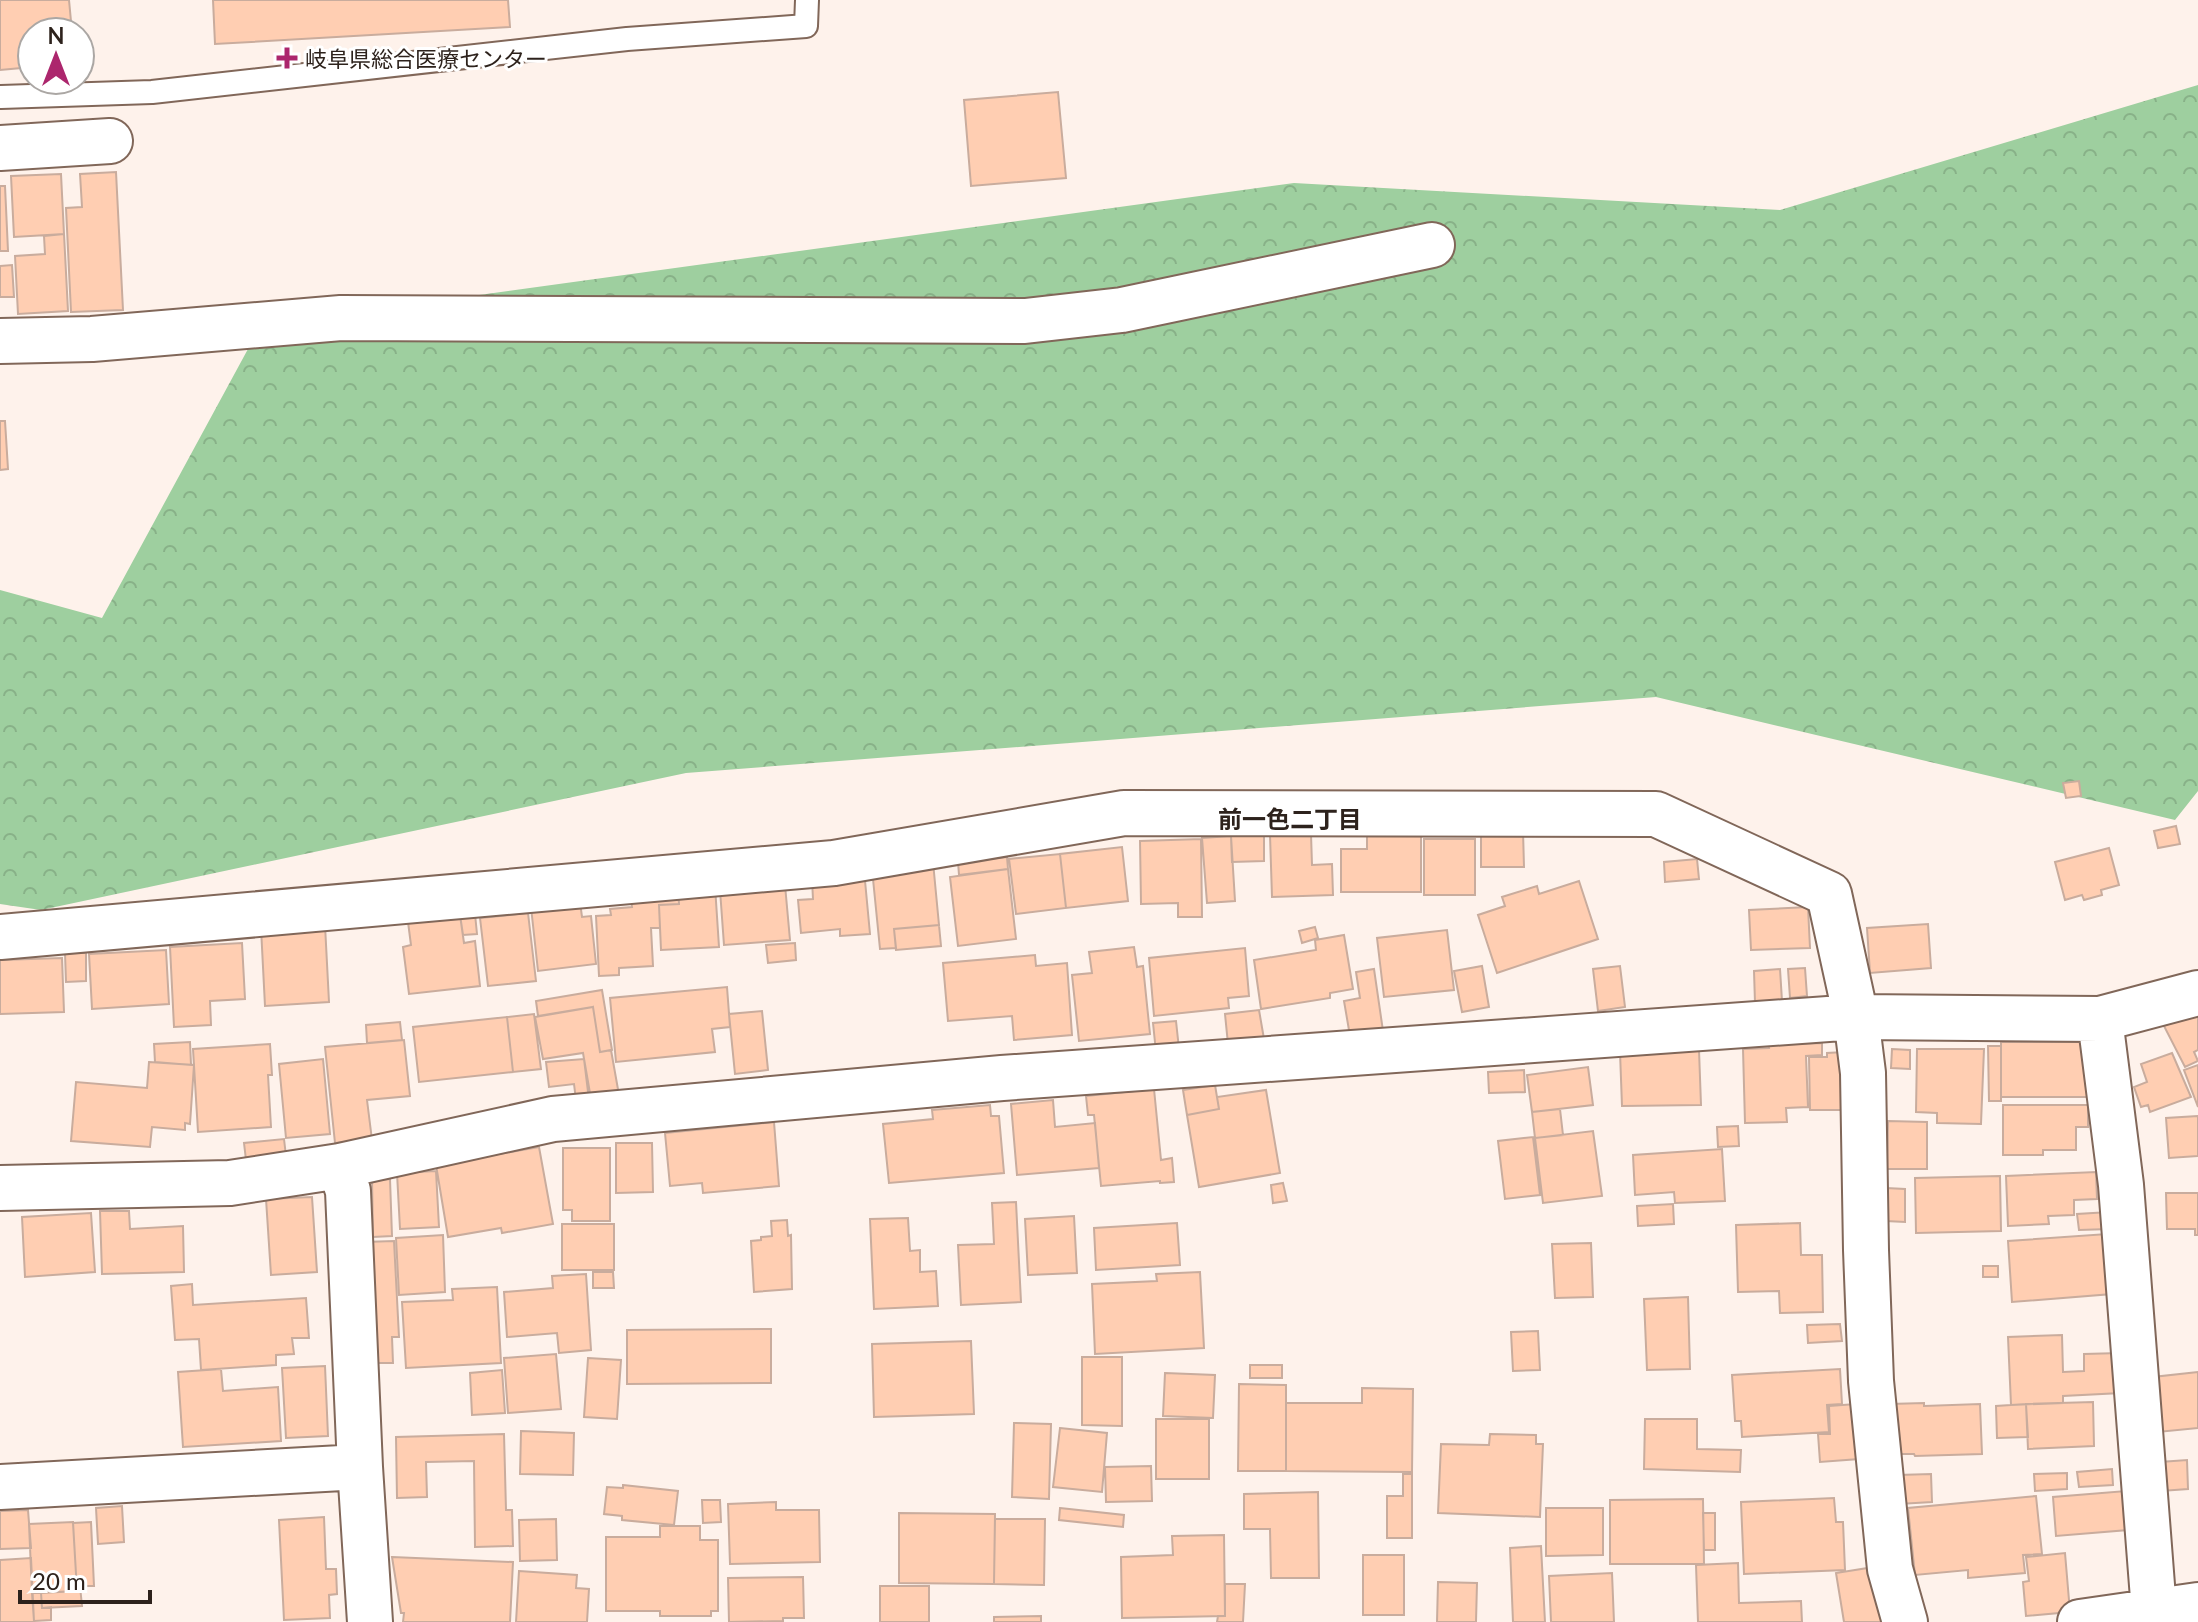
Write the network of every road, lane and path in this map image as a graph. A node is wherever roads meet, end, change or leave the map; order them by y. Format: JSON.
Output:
{"nodes":[{"id":1,"x":807,"y":0,"type":"edge"},
{"id":2,"x":1,"y":97,"type":"edge"},
{"id":3,"x":110,"y":141,"type":"dead end"},
{"id":4,"x":0,"y":148,"type":"edge"},
{"id":5,"x":1432,"y":245,"type":"dead end"},
{"id":6,"x":0,"y":341,"type":"edge"},
{"id":7,"x":0,"y":937,"type":"edge"},
{"id":8,"x":2198,"y":993,"type":"edge"},
{"id":9,"x":1856,"y":1017,"type":"junction"},
{"id":10,"x":2100,"y":1019,"type":"junction"},
{"id":11,"x":340,"y":1166,"type":"junction"},
{"id":12,"x":0,"y":1188,"type":"edge"},
{"id":13,"x":360,"y":1467,"type":"junction"},
{"id":14,"x":0,"y":1487,"type":"edge"},
{"id":15,"x":2198,"y":1605,"type":"edge"},
{"id":16,"x":2154,"y":1611,"type":"junction"},
{"id":17,"x":370,"y":1622,"type":"edge"},
{"id":18,"x":1905,"y":1622,"type":"edge"},
{"id":19,"x":2080,"y":1622,"type":"edge"}],
"edges":[{"from":1,"to":2,"type":"lane"},
{"from":3,"to":4,"type":"street"},
{"from":5,"to":6,"type":"street"},
{"from":7,"to":9,"type":"street"},
{"from":8,"to":10,"type":"street"},
{"from":9,"to":10,"type":"street"},
{"from":9,"to":11,"type":"street"},
{"from":9,"to":18,"type":"street"},
{"from":10,"to":16,"type":"street"},
{"from":11,"to":12,"type":"street"},
{"from":11,"to":13,"type":"street"},
{"from":13,"to":14,"type":"street"},
{"from":13,"to":17,"type":"street"},
{"from":15,"to":16,"type":"street"},
{"from":16,"to":19,"type":"street"}]}
